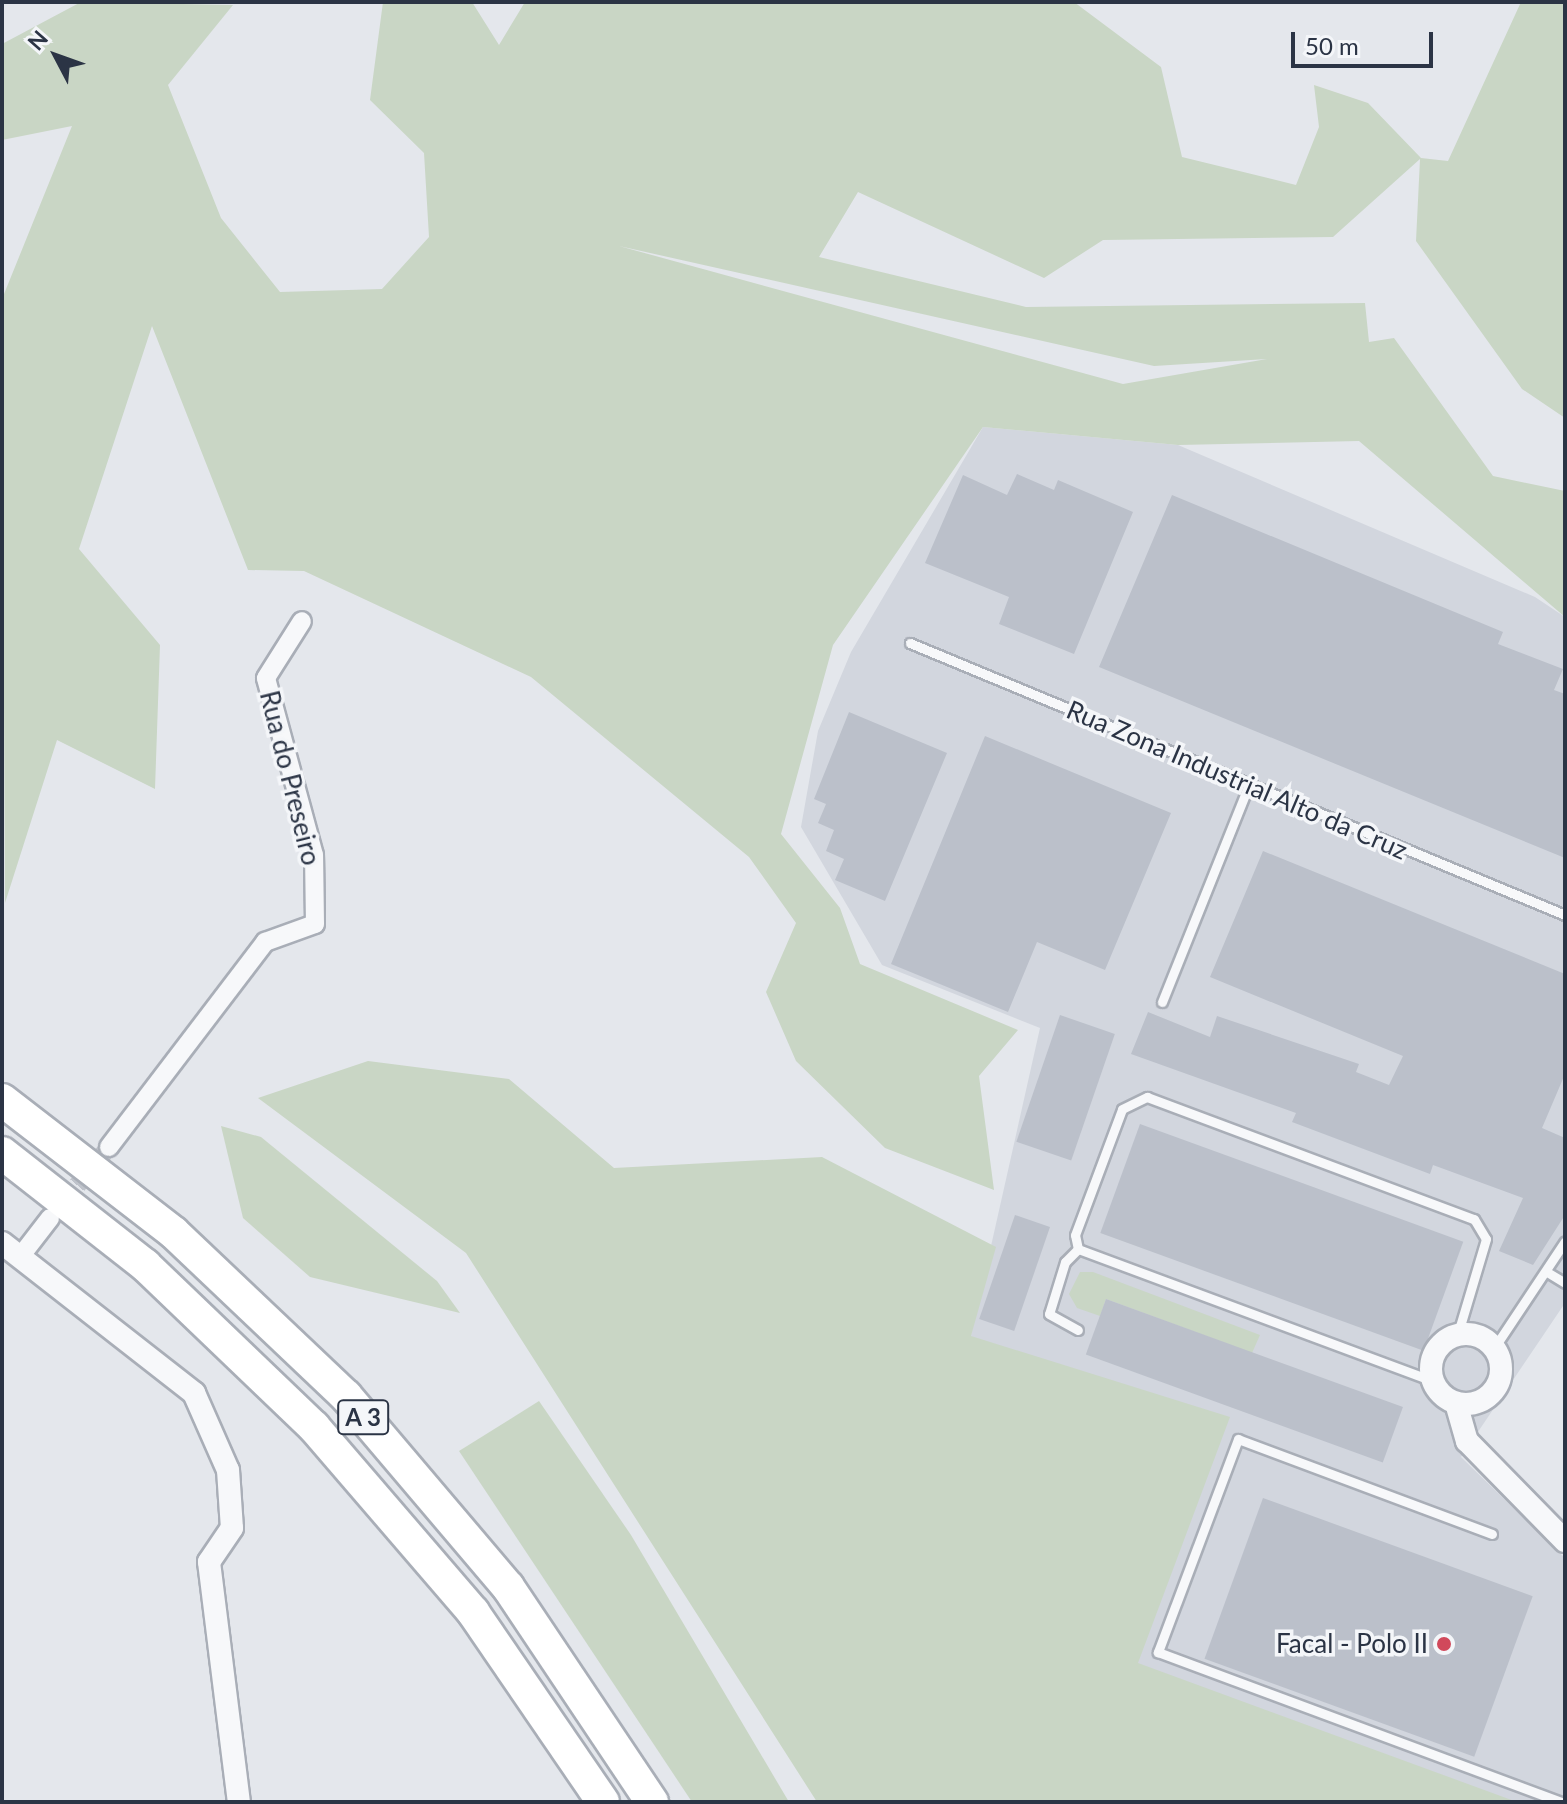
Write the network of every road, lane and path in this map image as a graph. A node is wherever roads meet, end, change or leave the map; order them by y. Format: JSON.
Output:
{"nodes":[{"id":1,"x":302,"y":621,"type":"dead end"},
{"id":2,"x":910,"y":643,"type":"dead end"},
{"id":3,"x":1249,"y":785,"type":"junction"},
{"id":4,"x":1565,"y":915,"type":"edge"},
{"id":5,"x":1162,"y":1002,"type":"dead end"},
{"id":6,"x":2,"y":1100,"type":"edge"},
{"id":7,"x":109,"y":1147,"type":"tunnel mouth"},
{"id":8,"x":2,"y":1153,"type":"edge"},
{"id":9,"x":50,"y":1218,"type":"tunnel mouth"},
{"id":10,"x":1565,"y":1241,"type":"edge"},
{"id":11,"x":1078,"y":1249,"type":"junction"},
{"id":12,"x":11,"y":1250,"type":"edge"},
{"id":13,"x":1547,"y":1272,"type":"junction"},
{"id":14,"x":1565,"y":1283,"type":"edge"},
{"id":15,"x":1078,"y":1330,"type":"dead end"},
{"id":16,"x":1457,"y":1336,"type":"junction"},
{"id":17,"x":1494,"y":1348,"type":"junction"},
{"id":18,"x":1433,"y":1381,"type":"junction"},
{"id":19,"x":1456,"y":1403,"type":"junction"},
{"id":20,"x":1492,"y":1534,"type":"dead end"},
{"id":21,"x":1565,"y":1541,"type":"edge"},
{"id":22,"x":239,"y":1802,"type":"edge"},
{"id":23,"x":603,"y":1802,"type":"edge"},
{"id":24,"x":652,"y":1802,"type":"edge"},
{"id":25,"x":1561,"y":1802,"type":"edge"}],
"edges":[{"from":1,"to":7,"type":"street","name":"Rua do Preseiro"},
{"from":2,"to":3,"type":"lane","name":"Rua Zona Industrial Alto da Cruz"},
{"from":3,"to":4,"type":"lane","name":"Rua Zona Industrial Alto da Cruz"},
{"from":3,"to":5,"type":"lane"},
{"from":6,"to":24,"type":"highway","number":"A 3"},
{"from":8,"to":23,"type":"highway","number":"A 3"},
{"from":9,"to":12,"type":"street"},
{"from":10,"to":13,"type":"lane"},
{"from":11,"to":15,"type":"lane"},
{"from":11,"to":16,"type":"lane"},
{"from":11,"to":18,"type":"lane"},
{"from":12,"to":22,"type":"street"},
{"from":13,"to":14,"type":"lane"},
{"from":13,"to":17,"type":"lane"},
{"from":16,"to":17,"type":"street"},
{"from":16,"to":18,"type":"street"},
{"from":17,"to":19,"type":"street"},
{"from":18,"to":19,"type":"street"},
{"from":19,"to":21,"type":"street"},
{"from":20,"to":25,"type":"lane"}]}
